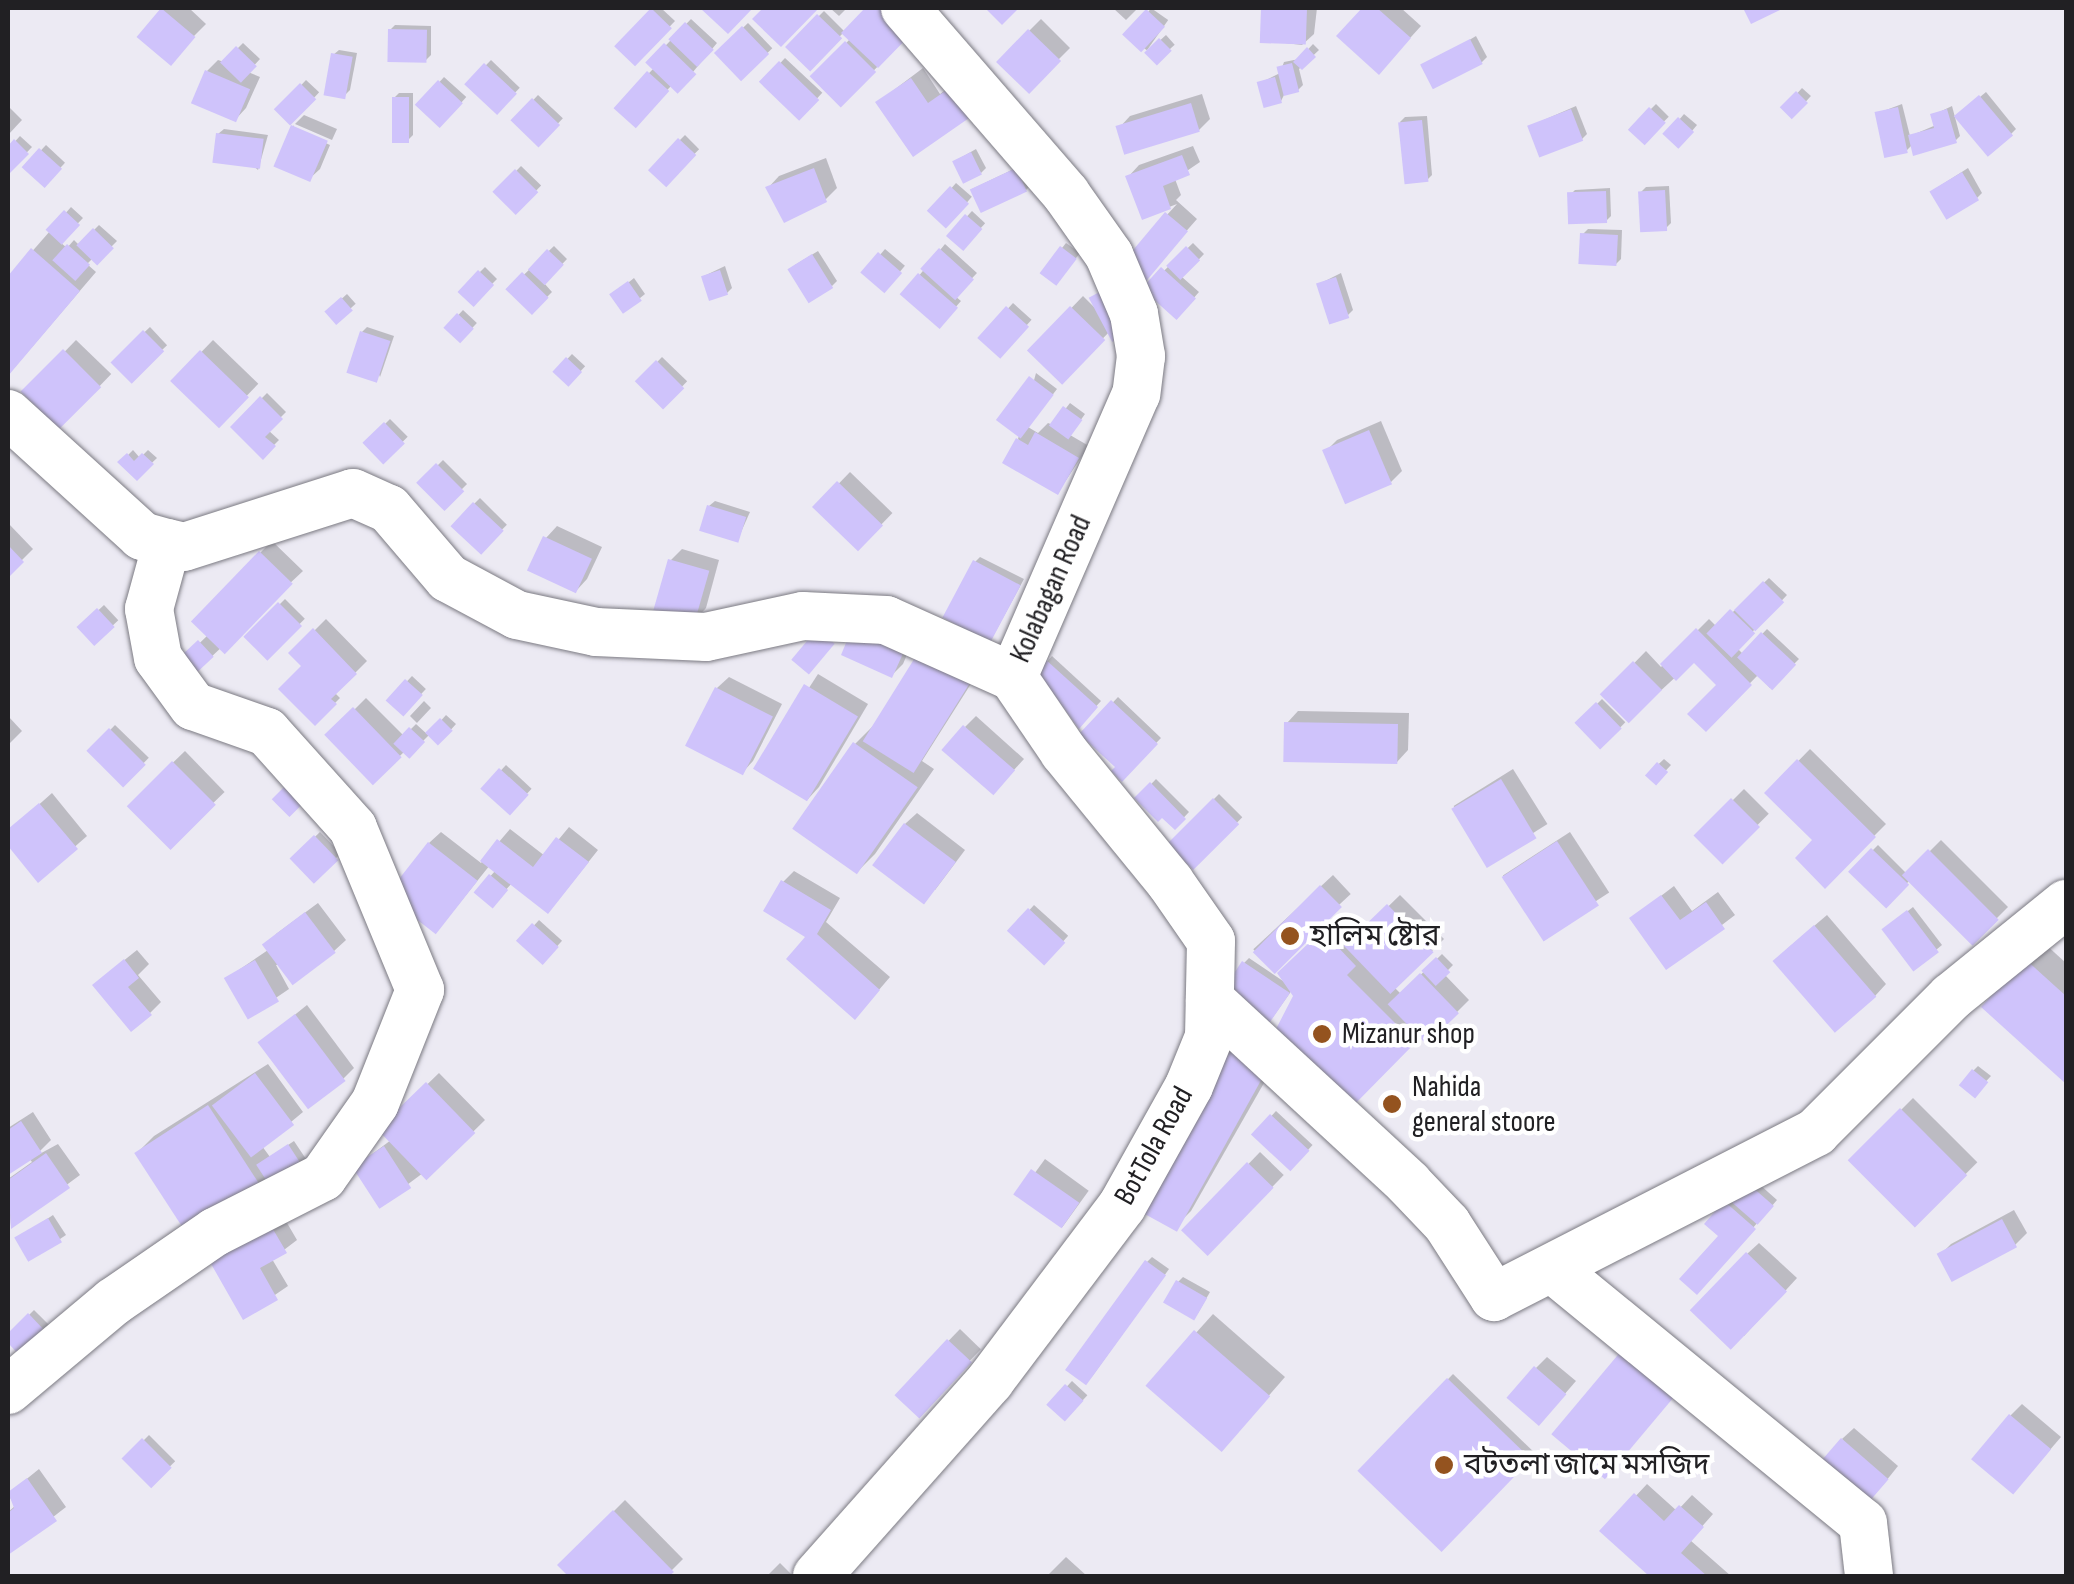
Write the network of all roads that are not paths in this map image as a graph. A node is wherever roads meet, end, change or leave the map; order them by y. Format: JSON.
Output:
{"nodes":[{"id":1,"x":905,"y":8,"type":"edge"},
{"id":2,"x":8,"y":414,"type":"edge"},
{"id":3,"x":167,"y":542,"type":"junction"},
{"id":4,"x":1012,"y":676,"type":"junction"},
{"id":5,"x":2066,"y":904,"type":"edge"},
{"id":6,"x":1210,"y":1000,"type":"junction"},
{"id":7,"x":1554,"y":1270,"type":"junction"},
{"id":8,"x":8,"y":1390,"type":"edge"},
{"id":9,"x":817,"y":1576,"type":"edge"},
{"id":10,"x":1869,"y":1576,"type":"edge"}],
"edges":[{"from":1,"to":4,"type":"street","name":"Kolabagan Road"},
{"from":2,"to":3,"type":"street"},
{"from":3,"to":4,"type":"street","name":"Kolabagan Road"},
{"from":3,"to":8,"type":"street"},
{"from":4,"to":6,"type":"street","name":"BotTola Road"},
{"from":5,"to":7,"type":"street"},
{"from":6,"to":7,"type":"street"},
{"from":6,"to":9,"type":"street","name":"BotTola Road"},
{"from":7,"to":10,"type":"street"}]}
